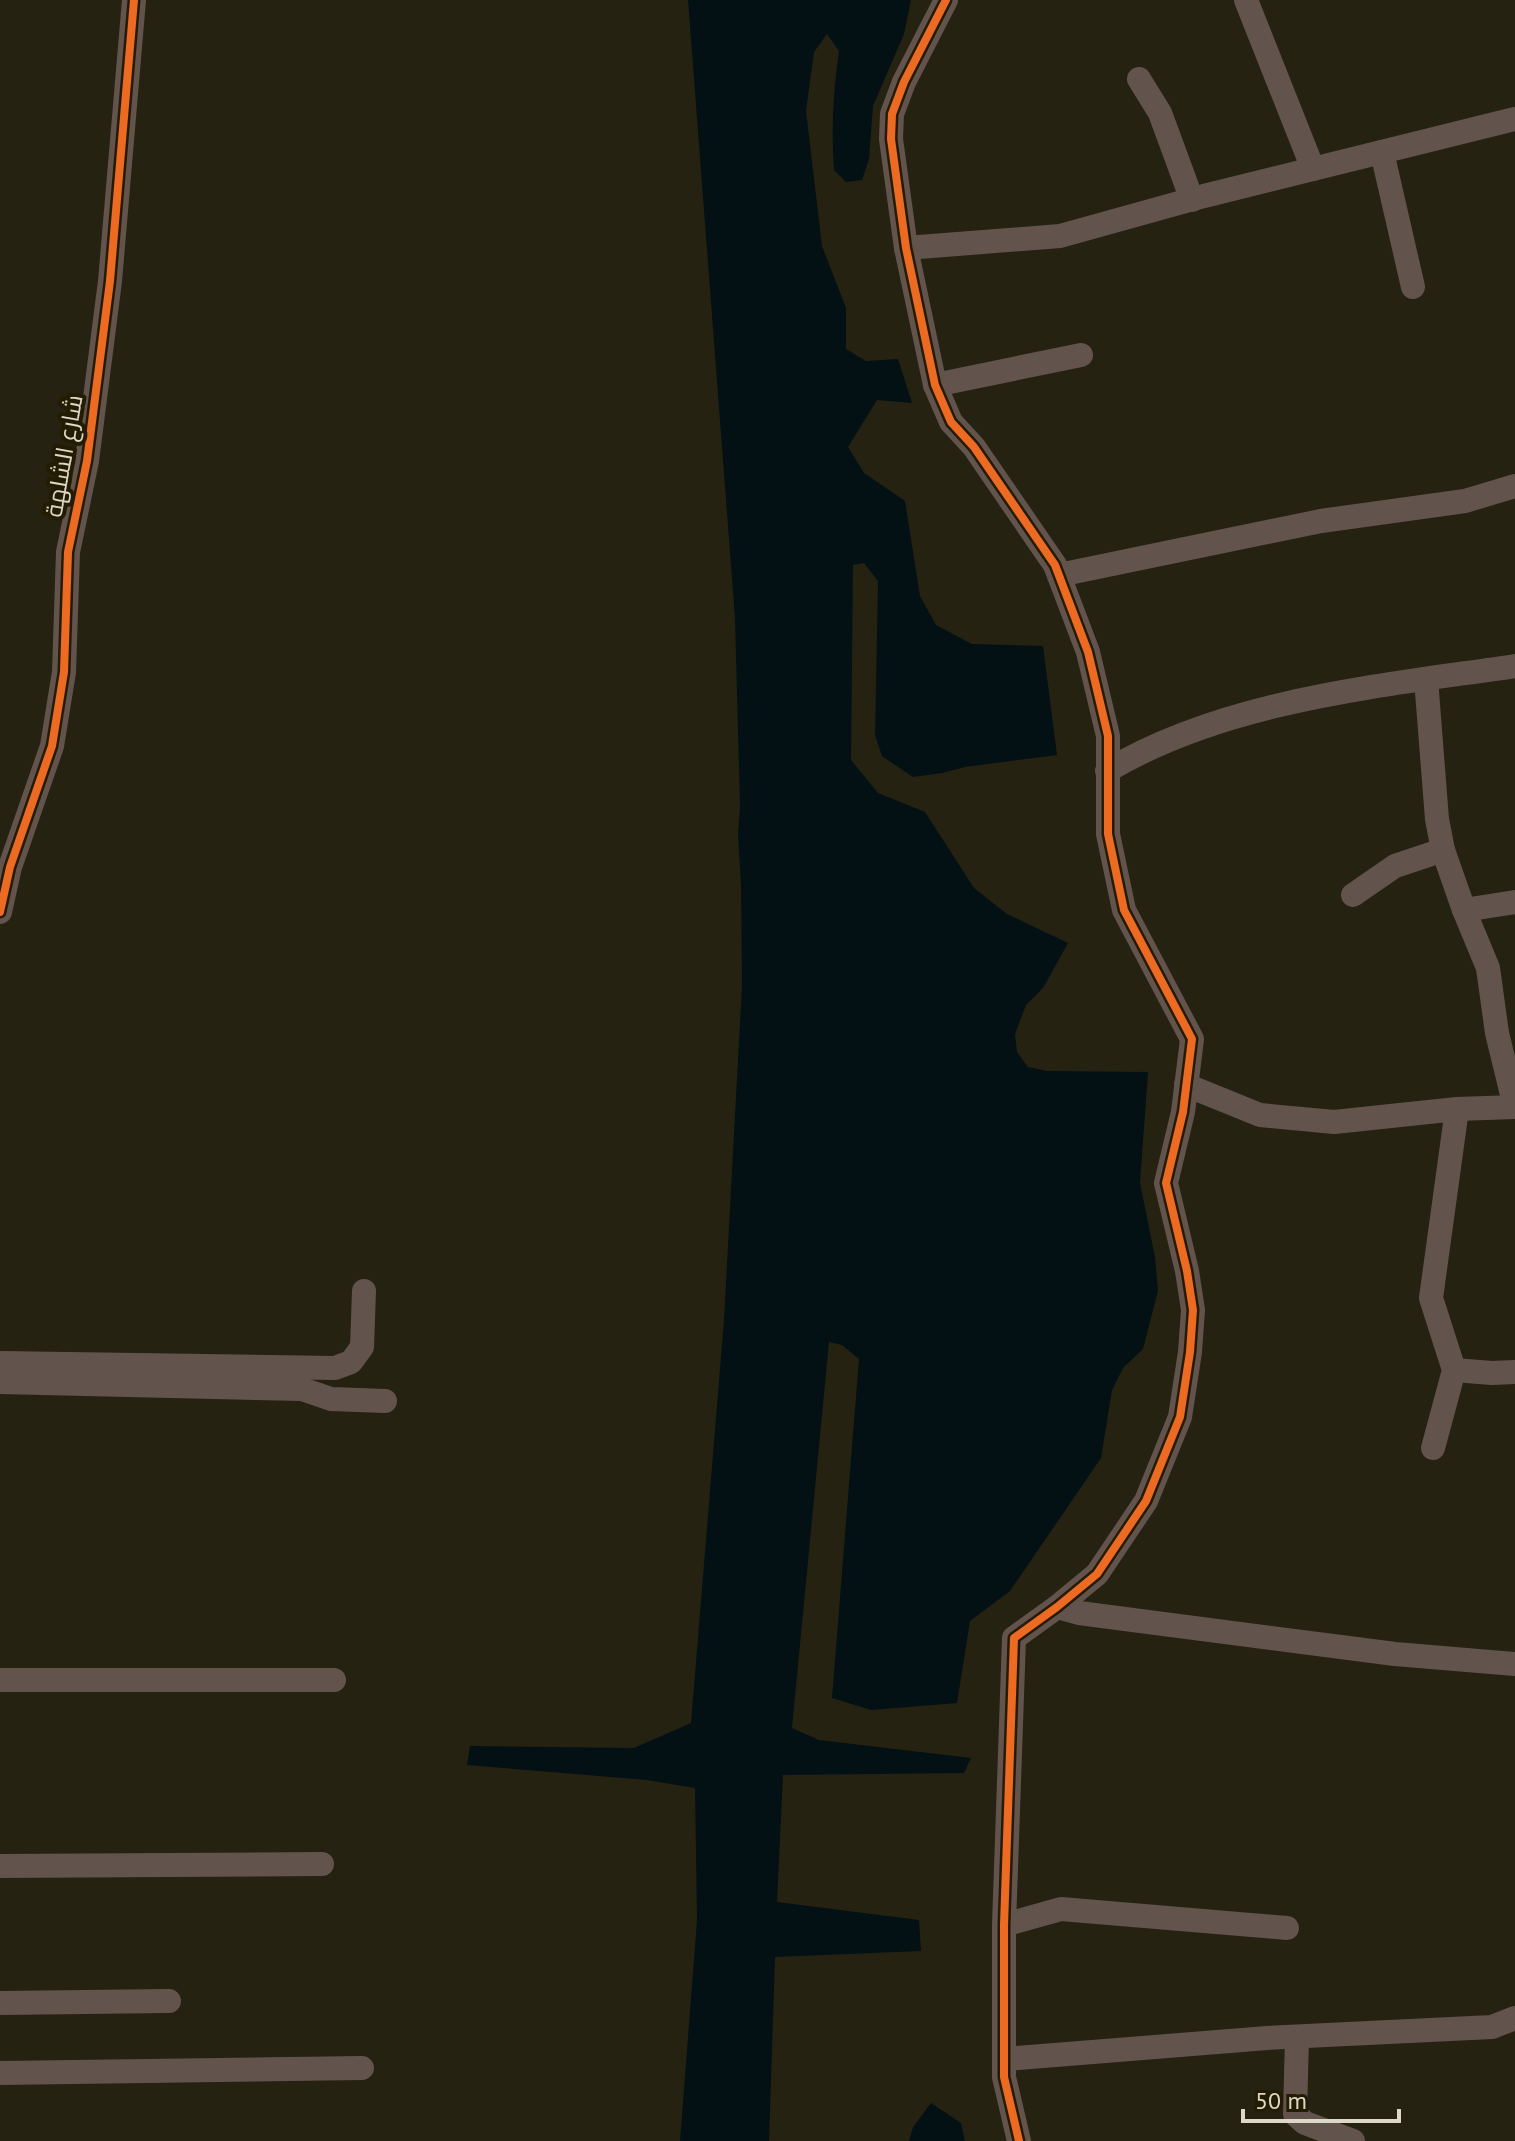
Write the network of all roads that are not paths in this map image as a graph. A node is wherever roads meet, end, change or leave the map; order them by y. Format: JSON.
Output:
{"nodes":[{"id":1,"x":134,"y":0,"type":"edge"},
{"id":2,"x":946,"y":0,"type":"edge"},
{"id":3,"x":1246,"y":0,"type":"edge"},
{"id":4,"x":1139,"y":79,"type":"dead end"},
{"id":5,"x":1515,"y":119,"type":"edge"},
{"id":6,"x":1382,"y":152,"type":"junction"},
{"id":7,"x":1313,"y":169,"type":"junction"},
{"id":8,"x":1192,"y":200,"type":"junction"},
{"id":9,"x":906,"y":248,"type":"junction"},
{"id":10,"x":1413,"y":287,"type":"dead end"},
{"id":11,"x":1081,"y":355,"type":"dead end"},
{"id":12,"x":935,"y":385,"type":"junction"},
{"id":13,"x":1515,"y":486,"type":"edge"},
{"id":14,"x":1059,"y":575,"type":"junction"},
{"id":15,"x":1515,"y":666,"type":"edge"},
{"id":16,"x":1426,"y":679,"type":"junction"},
{"id":17,"x":1107,"y":771,"type":"junction"},
{"id":18,"x":1443,"y":850,"type":"junction"},
{"id":19,"x":1353,"y":895,"type":"dead end"},
{"id":20,"x":1515,"y":902,"type":"edge"},
{"id":21,"x":1464,"y":910,"type":"junction"},
{"id":22,"x":0,"y":912,"type":"edge"},
{"id":23,"x":1186,"y":1085,"type":"junction"},
{"id":24,"x":1515,"y":1107,"type":"edge"},
{"id":25,"x":1457,"y":1109,"type":"junction"},
{"id":26,"x":364,"y":1291,"type":"dead end"},
{"id":27,"x":0,"y":1363,"type":"edge"},
{"id":28,"x":1454,"y":1370,"type":"junction"},
{"id":29,"x":1515,"y":1372,"type":"edge"},
{"id":30,"x":0,"y":1382,"type":"edge"},
{"id":31,"x":385,"y":1401,"type":"dead end"},
{"id":32,"x":1433,"y":1448,"type":"dead end"},
{"id":33,"x":1057,"y":1607,"type":"junction"},
{"id":34,"x":1515,"y":1664,"type":"edge"},
{"id":35,"x":0,"y":1680,"type":"edge"},
{"id":36,"x":334,"y":1680,"type":"dead end"},
{"id":37,"x":322,"y":1864,"type":"dead end"},
{"id":38,"x":0,"y":1866,"type":"edge"},
{"id":39,"x":1004,"y":1925,"type":"junction"},
{"id":40,"x":1287,"y":1928,"type":"dead end"},
{"id":41,"x":169,"y":2001,"type":"dead end"},
{"id":42,"x":0,"y":2003,"type":"edge"},
{"id":43,"x":1515,"y":2018,"type":"edge"},
{"id":44,"x":1297,"y":2037,"type":"junction"},
{"id":45,"x":1005,"y":2059,"type":"junction"},
{"id":46,"x":362,"y":2068,"type":"dead end"},
{"id":47,"x":0,"y":2073,"type":"edge"},
{"id":48,"x":1019,"y":2141,"type":"edge"},
{"id":49,"x":1353,"y":2141,"type":"edge"}],
"edges":[{"from":1,"to":22,"type":"street","name":"شارع الشلهة"},
{"from":2,"to":9,"type":"street"},
{"from":3,"to":7,"type":"street"},
{"from":4,"to":8,"type":"street"},
{"from":5,"to":6,"type":"street"},
{"from":6,"to":7,"type":"street"},
{"from":6,"to":10,"type":"street"},
{"from":7,"to":8,"type":"street"},
{"from":8,"to":9,"type":"street"},
{"from":9,"to":12,"type":"street"},
{"from":11,"to":12,"type":"street"},
{"from":12,"to":14,"type":"street"},
{"from":13,"to":14,"type":"street"},
{"from":14,"to":17,"type":"street"},
{"from":15,"to":16,"type":"street"},
{"from":16,"to":17,"type":"street"},
{"from":16,"to":18,"type":"street"},
{"from":17,"to":23,"type":"street"},
{"from":18,"to":19,"type":"street"},
{"from":18,"to":21,"type":"street"},
{"from":20,"to":21,"type":"street"},
{"from":21,"to":24,"type":"street"},
{"from":23,"to":25,"type":"street"},
{"from":23,"to":33,"type":"street"},
{"from":24,"to":25,"type":"street"},
{"from":25,"to":28,"type":"street"},
{"from":26,"to":27,"type":"street"},
{"from":28,"to":29,"type":"street"},
{"from":28,"to":32,"type":"street"},
{"from":30,"to":31,"type":"street"},
{"from":33,"to":34,"type":"street"},
{"from":33,"to":39,"type":"street"},
{"from":35,"to":36,"type":"street"},
{"from":37,"to":38,"type":"street"},
{"from":39,"to":40,"type":"street"},
{"from":39,"to":45,"type":"street"},
{"from":41,"to":42,"type":"street"},
{"from":43,"to":44,"type":"street"},
{"from":44,"to":45,"type":"street"},
{"from":44,"to":49,"type":"street"},
{"from":45,"to":48,"type":"street"},
{"from":46,"to":47,"type":"street"}]}
